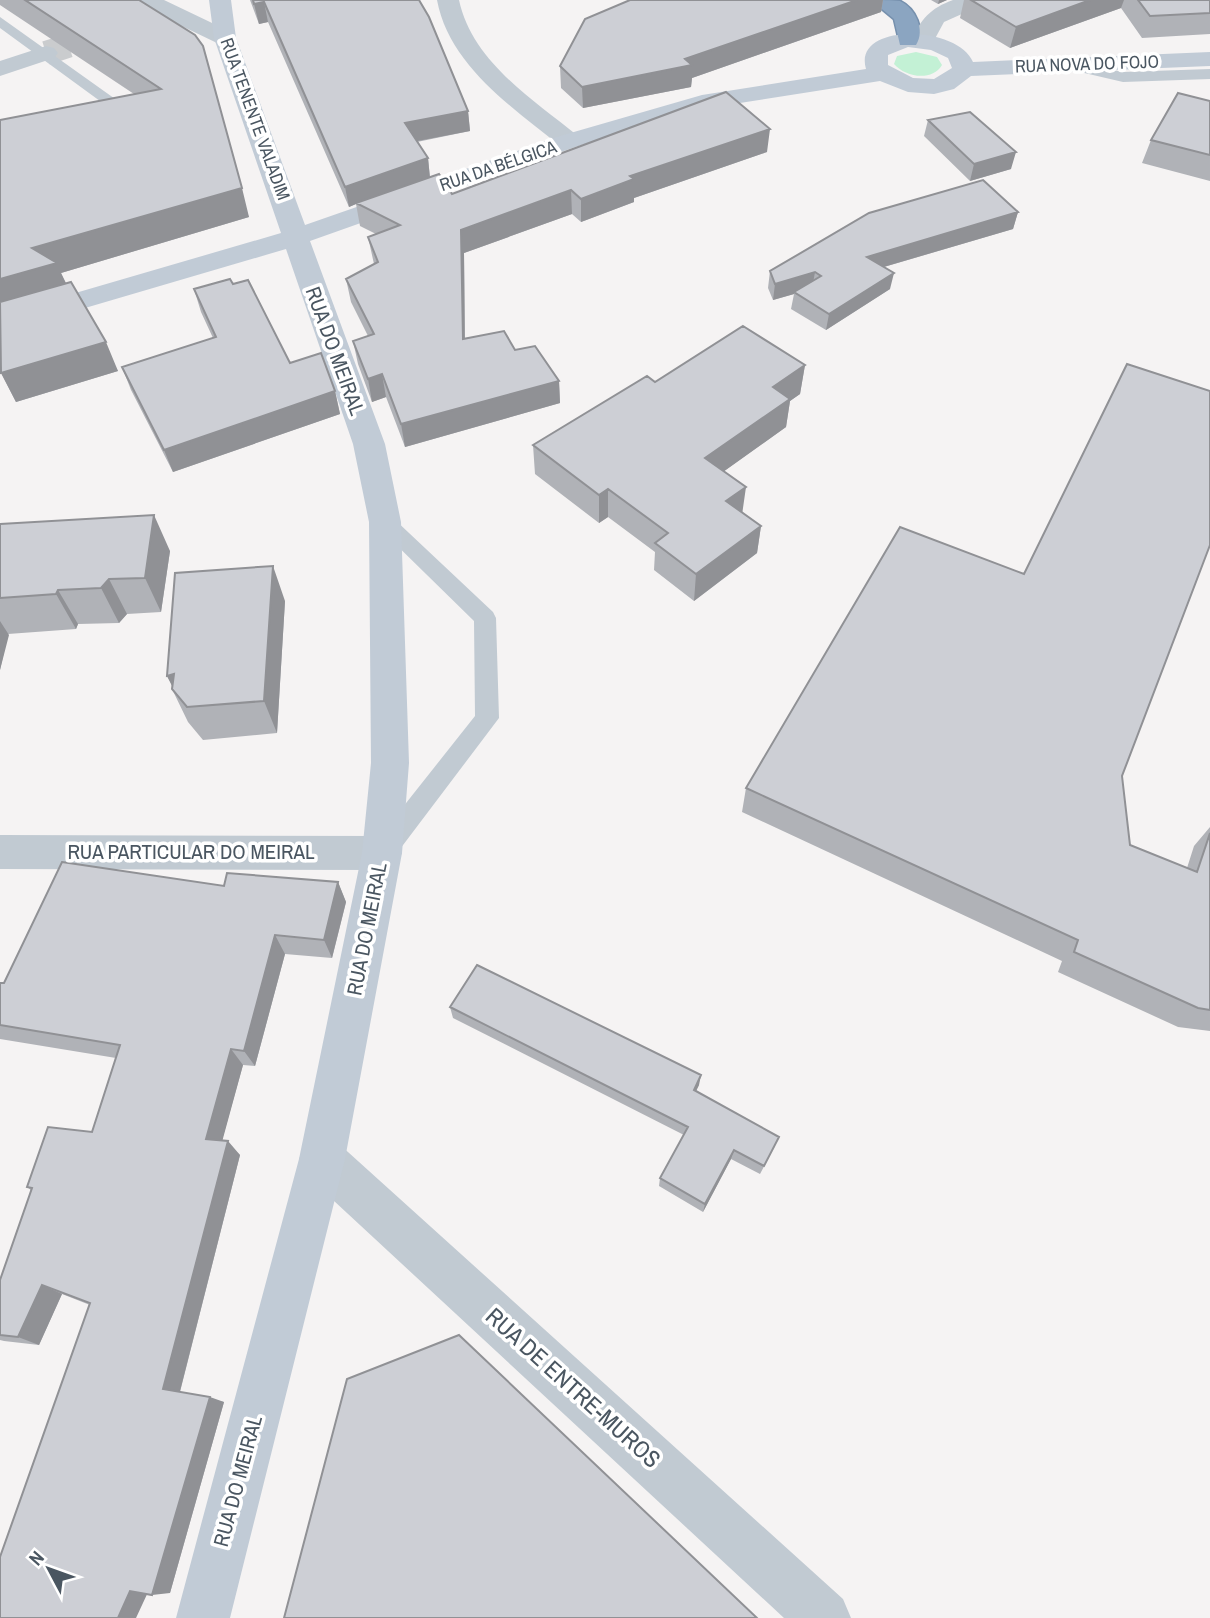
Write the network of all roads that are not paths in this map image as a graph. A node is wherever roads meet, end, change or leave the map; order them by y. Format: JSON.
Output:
{"nodes":[{"id":1,"x":146,"y":0,"type":"edge"},
{"id":2,"x":220,"y":0,"type":"edge"},
{"id":3,"x":448,"y":0,"type":"edge"},
{"id":4,"x":882,"y":0,"type":"edge"},
{"id":5,"x":974,"y":0,"type":"edge"},
{"id":6,"x":0,"y":21,"type":"edge"},
{"id":7,"x":225,"y":38,"type":"junction"},
{"id":8,"x":916,"y":41,"type":"junction"},
{"id":9,"x":46,"y":53,"type":"junction"},
{"id":10,"x":1210,"y":59,"type":"edge"},
{"id":11,"x":1068,"y":65,"type":"junction"},
{"id":12,"x":0,"y":69,"type":"edge"},
{"id":13,"x":964,"y":69,"type":"junction"},
{"id":14,"x":883,"y":74,"type":"junction"},
{"id":15,"x":1210,"y":74,"type":"edge"},
{"id":16,"x":120,"y":109,"type":"edge"},
{"id":17,"x":569,"y":141,"type":"junction"},
{"id":18,"x":293,"y":238,"type":"junction"},
{"id":19,"x":0,"y":324,"type":"edge"},
{"id":20,"x":385,"y":522,"type":"junction"},
{"id":21,"x":0,"y":852,"type":"edge"},
{"id":22,"x":382,"y":853,"type":"junction"},
{"id":23,"x":322,"y":1158,"type":"junction"},
{"id":24,"x":203,"y":1618,"type":"edge"},
{"id":25,"x":824,"y":1618,"type":"edge"}],
"edges":[{"from":1,"to":7,"type":"street"},
{"from":2,"to":7,"type":"street","name":"RUA TENENTE VALADIM"},
{"from":3,"to":17,"type":"street"},
{"from":4,"to":8,"type":"highway"},
{"from":5,"to":8,"type":"street"},
{"from":6,"to":9,"type":"lane"},
{"from":7,"to":18,"type":"street","name":"RUA TENENTE VALADIM"},
{"from":8,"to":13,"type":"street"},
{"from":8,"to":14,"type":"street"},
{"from":9,"to":12,"type":"street"},
{"from":9,"to":16,"type":"lane"},
{"from":10,"to":11,"type":"street","name":"RUA NOVA DO FOJO"},
{"from":11,"to":13,"type":"street","name":"RUA NOVA DO FOJO"},
{"from":11,"to":15,"type":"lane"},
{"from":13,"to":14,"type":"street"},
{"from":14,"to":17,"type":"street","name":"RUA DA BÉLGICA"},
{"from":17,"to":18,"type":"street","name":"RUA DA BÉLGICA"},
{"from":18,"to":19,"type":"street","name":"RUA DA BÉLGICA"},
{"from":18,"to":20,"type":"street","name":"RUA DO MEIRAL"},
{"from":20,"to":22,"type":"street","name":"RUA DO MEIRAL"},
{"from":20,"to":22,"type":"lane"},
{"from":21,"to":22,"type":"street","name":"RUA PARTICULAR DO MEIRAL"},
{"from":22,"to":23,"type":"street","name":"RUA DO MEIRAL"},
{"from":23,"to":24,"type":"street","name":"RUA DO MEIRAL"},
{"from":23,"to":25,"type":"street","name":"RUA DE ENTRE-MUROS"}]}
